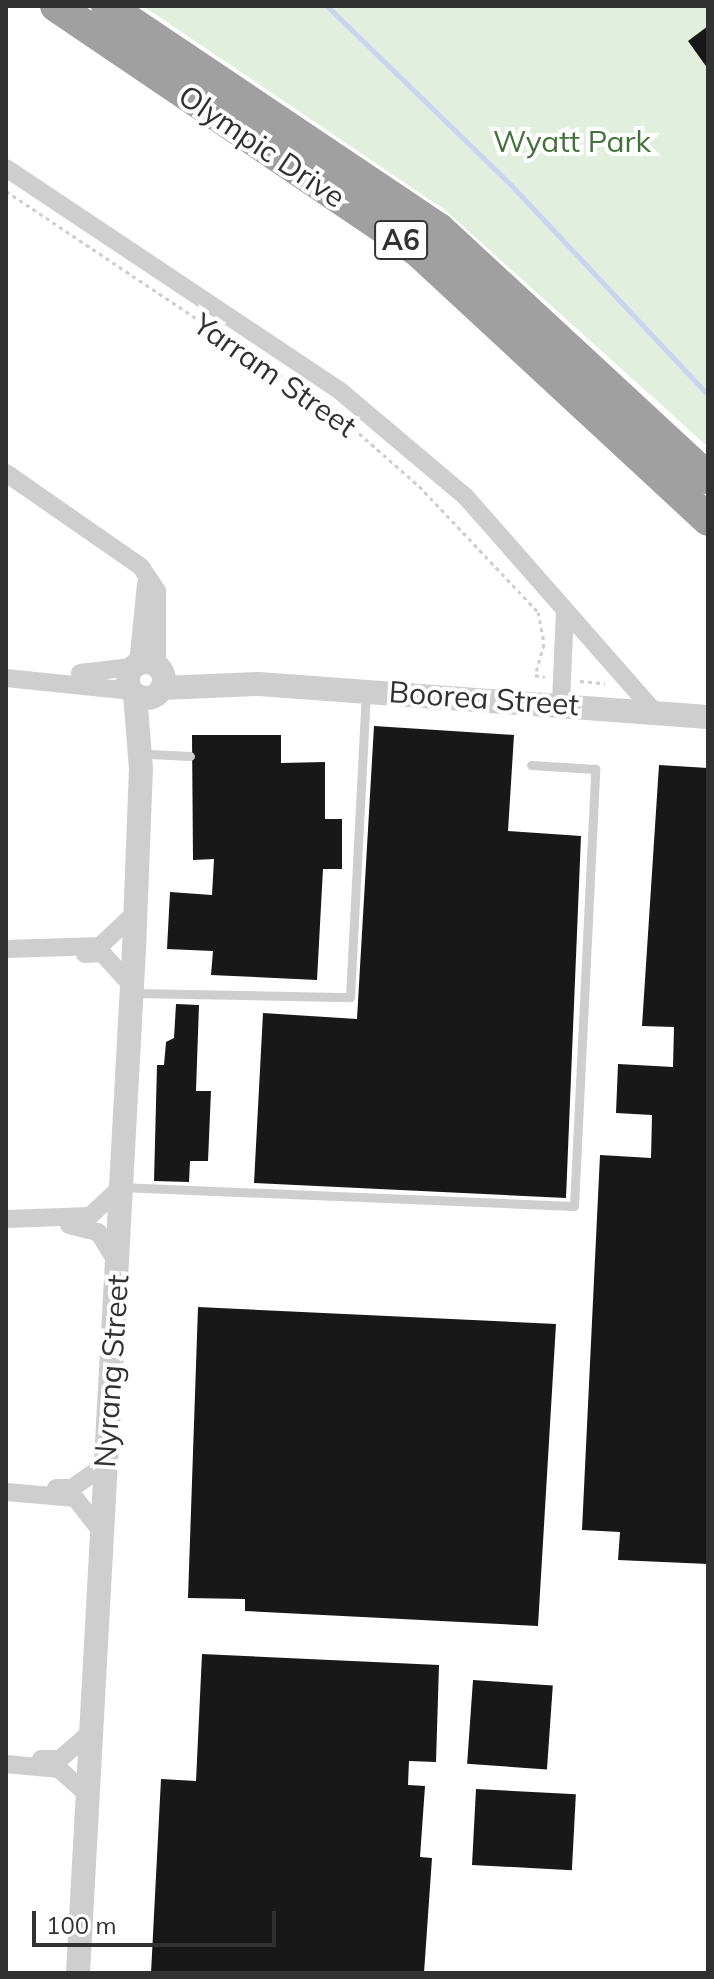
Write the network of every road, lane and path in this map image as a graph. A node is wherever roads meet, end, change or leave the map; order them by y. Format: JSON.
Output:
{"nodes":[{"id":1,"x":56,"y":6,"type":"edge"},
{"id":2,"x":107,"y":6,"type":"edge"},
{"id":3,"x":6,"y":168,"type":"edge"},
{"id":4,"x":6,"y":191,"type":"edge"},
{"id":5,"x":6,"y":473,"type":"edge"},
{"id":6,"x":708,"y":478,"type":"edge"},
{"id":7,"x":708,"y":520,"type":"edge"},
{"id":8,"x":565,"y":611,"type":"junction"},
{"id":9,"x":6,"y":676,"type":"edge"},
{"id":10,"x":146,"y":680,"type":"junction"},
{"id":11,"x":627,"y":681,"type":"junction"},
{"id":12,"x":366,"y":690,"type":"junction"},
{"id":13,"x":562,"y":691,"type":"junction"},
{"id":14,"x":655,"y":712,"type":"junction"},
{"id":15,"x":708,"y":717,"type":"edge"},
{"id":16,"x":190,"y":756,"type":"dead end"},
{"id":17,"x":145,"y":761,"type":"junction"},
{"id":18,"x":531,"y":765,"type":"dead end"},
{"id":19,"x":134,"y":914,"type":"junction"},
{"id":20,"x":6,"y":949,"type":"edge"},
{"id":21,"x":72,"y":949,"type":"junction"},
{"id":22,"x":132,"y":989,"type":"junction"},
{"id":23,"x":121,"y":1187,"type":"junction"},
{"id":24,"x":6,"y":1219,"type":"edge"},
{"id":25,"x":51,"y":1220,"type":"junction"},
{"id":26,"x":117,"y":1263,"type":"junction"},
{"id":27,"x":105,"y":1465,"type":"junction"},
{"id":28,"x":6,"y":1492,"type":"edge"},
{"id":29,"x":38,"y":1493,"type":"junction"},
{"id":30,"x":101,"y":1531,"type":"junction"},
{"id":31,"x":90,"y":1733,"type":"junction"},
{"id":32,"x":12,"y":1764,"type":"edge"},
{"id":33,"x":87,"y":1794,"type":"junction"},
{"id":34,"x":78,"y":1973,"type":"edge"}],
"edges":[{"from":1,"to":7,"type":"highway","name":"Olympic Drive","number":"A6"},
{"from":2,"to":6,"type":"highway","name":"Olympic Drive","number":"A6"},
{"from":3,"to":8,"type":"street","name":"Yarram Street"},
{"from":4,"to":13,"type":"path","name":"Yarram Street"},
{"from":5,"to":10,"type":"street","name":"Nyrang Street"},
{"from":8,"to":11,"type":"street","name":"Yarram Street"},
{"from":8,"to":13,"type":"street"},
{"from":9,"to":10,"type":"street","name":"Boorea Street"},
{"from":10,"to":12,"type":"street","name":"Boorea Street"},
{"from":10,"to":17,"type":"street","name":"Nyrang Street"},
{"from":11,"to":13,"type":"path"},
{"from":11,"to":14,"type":"street","name":"Yarram Street"},
{"from":12,"to":13,"type":"street","name":"Boorea Street"},
{"from":12,"to":22,"type":"lane"},
{"from":13,"to":14,"type":"street","name":"Boorea Street"},
{"from":14,"to":15,"type":"street","name":"Boorea Street"},
{"from":16,"to":17,"type":"lane"},
{"from":17,"to":19,"type":"street","name":"Nyrang Street"},
{"from":18,"to":23,"type":"lane"},
{"from":19,"to":21,"type":"street"},
{"from":19,"to":22,"type":"street","name":"Nyrang Street"},
{"from":20,"to":21,"type":"street"},
{"from":21,"to":22,"type":"street"},
{"from":22,"to":23,"type":"street","name":"Nyrang Street"},
{"from":23,"to":25,"type":"street"},
{"from":23,"to":26,"type":"street","name":"Nyrang Street"},
{"from":24,"to":25,"type":"street"},
{"from":25,"to":26,"type":"street"},
{"from":26,"to":27,"type":"street","name":"Nyrang Street"},
{"from":27,"to":29,"type":"street"},
{"from":27,"to":30,"type":"street","name":"Nyrang Street"},
{"from":28,"to":29,"type":"street"},
{"from":29,"to":30,"type":"street"},
{"from":30,"to":31,"type":"street","name":"Nyrang Street"},
{"from":31,"to":32,"type":"street"},
{"from":31,"to":33,"type":"street","name":"Nyrang Street"},
{"from":32,"to":33,"type":"street"},
{"from":33,"to":34,"type":"street","name":"Nyrang Street"}]}
